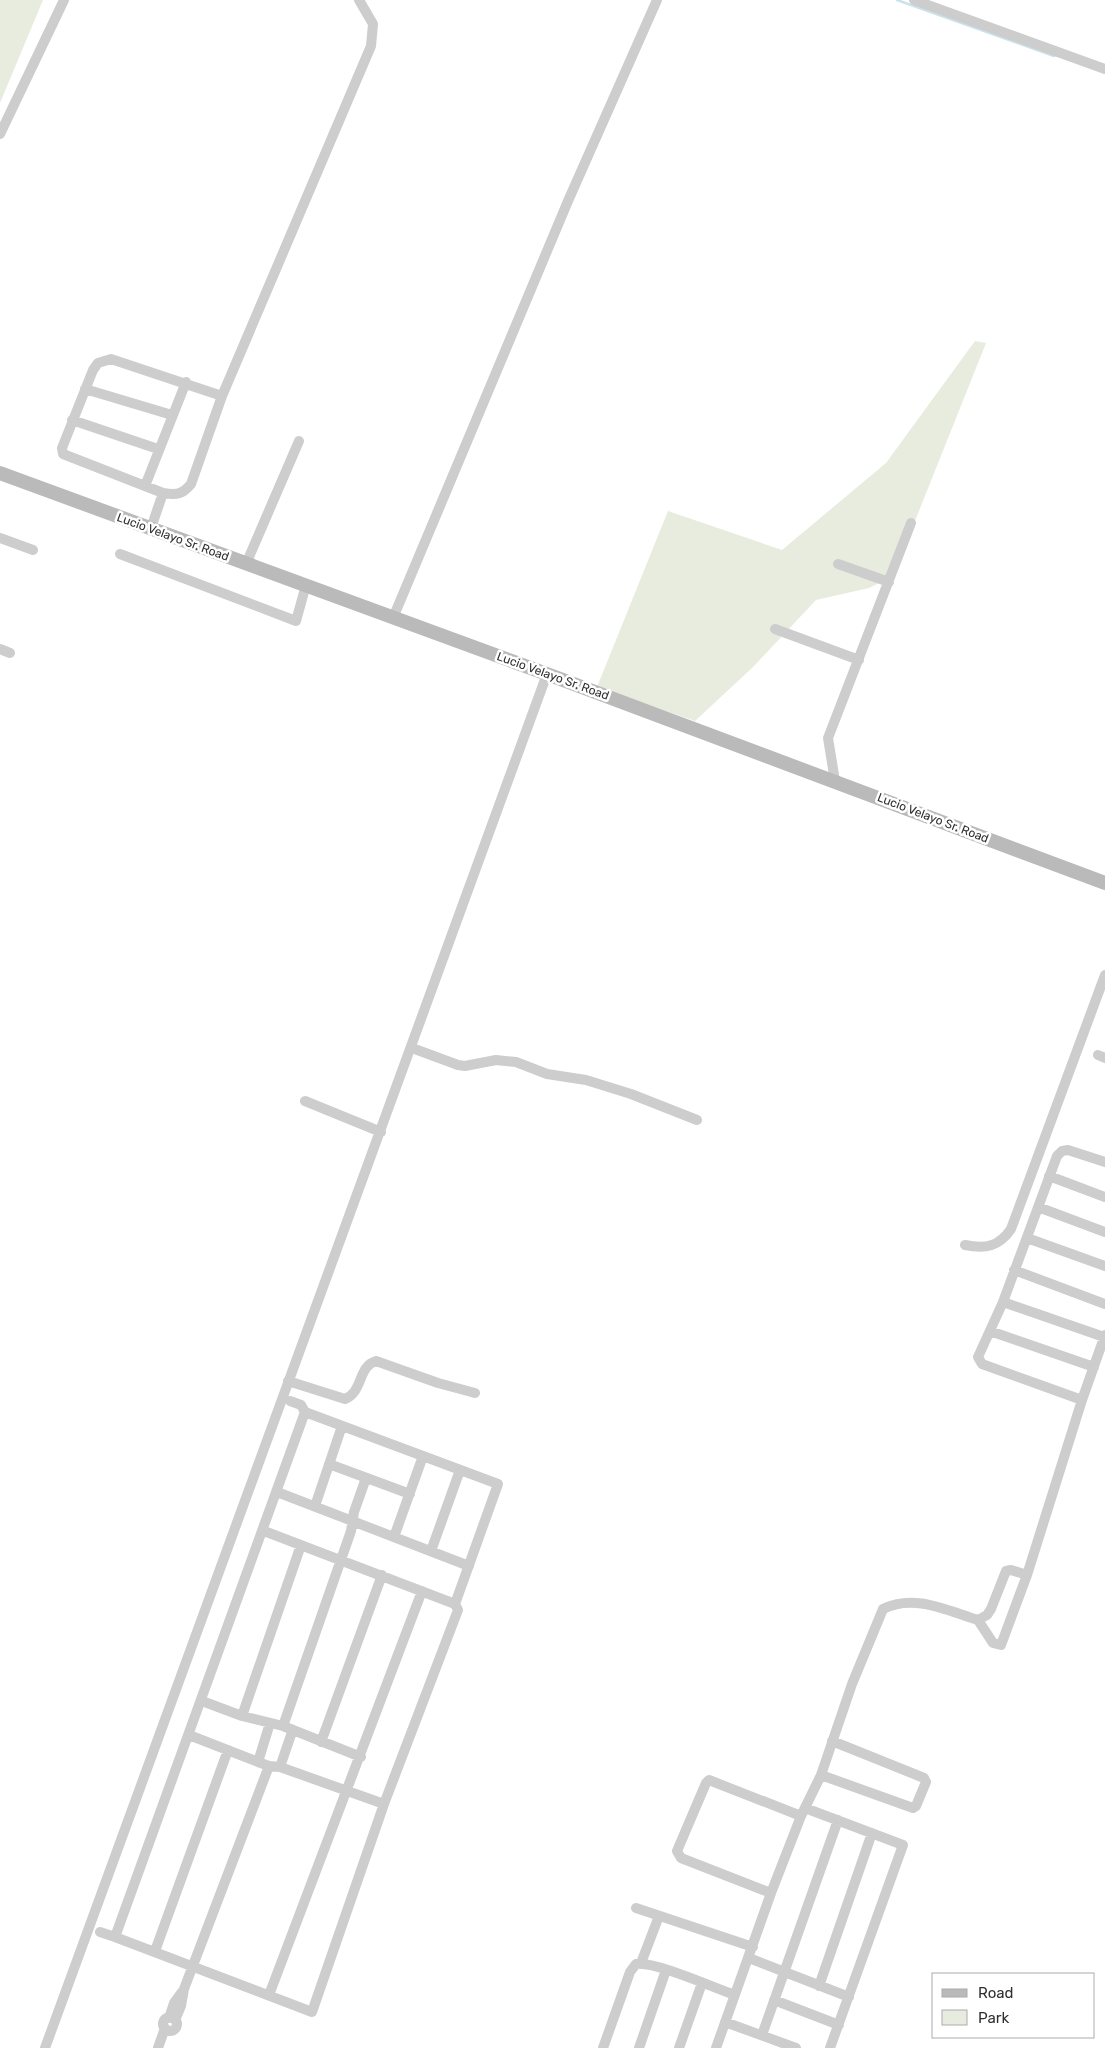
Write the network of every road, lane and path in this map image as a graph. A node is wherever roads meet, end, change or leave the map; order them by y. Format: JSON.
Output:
{"nodes":[{"id":1,"x":64,"y":0,"type":"edge"},
{"id":2,"x":359,"y":0,"type":"edge"},
{"id":3,"x":657,"y":0,"type":"edge"},
{"id":4,"x":914,"y":0,"type":"edge"},
{"id":5,"x":1105,"y":69,"type":"edge"},
{"id":6,"x":0,"y":134,"type":"edge"},
{"id":7,"x":186,"y":382,"type":"junction"},
{"id":8,"x":85,"y":388,"type":"junction"},
{"id":9,"x":222,"y":396,"type":"junction"},
{"id":10,"x":172,"y":415,"type":"junction"},
{"id":11,"x":72,"y":420,"type":"junction"},
{"id":12,"x":299,"y":441,"type":"dead end"},
{"id":13,"x":158,"y":449,"type":"junction"},
{"id":14,"x":0,"y":473,"type":"edge"},
{"id":15,"x":145,"y":486,"type":"junction"},
{"id":16,"x":163,"y":493,"type":"junction"},
{"id":17,"x":911,"y":523,"type":"dead end"},
{"id":18,"x":150,"y":528,"type":"junction"},
{"id":19,"x":0,"y":538,"type":"edge"},
{"id":20,"x":33,"y":550,"type":"dead end"},
{"id":21,"x":120,"y":554,"type":"dead end"},
{"id":22,"x":246,"y":564,"type":"junction"},
{"id":23,"x":838,"y":564,"type":"dead end"},
{"id":24,"x":889,"y":582,"type":"junction"},
{"id":25,"x":306,"y":586,"type":"junction"},
{"id":26,"x":393,"y":618,"type":"junction"},
{"id":27,"x":775,"y":629,"type":"dead end"},
{"id":28,"x":0,"y":649,"type":"edge"},
{"id":29,"x":10,"y":653,"type":"dead end"},
{"id":30,"x":859,"y":660,"type":"junction"},
{"id":31,"x":547,"y":674,"type":"junction"},
{"id":32,"x":835,"y":781,"type":"junction"},
{"id":33,"x":1105,"y":882,"type":"edge"},
{"id":34,"x":1105,"y":975,"type":"edge"},
{"id":35,"x":412,"y":1048,"type":"junction"},
{"id":36,"x":305,"y":1101,"type":"dead end"},
{"id":37,"x":697,"y":1120,"type":"dead end"},
{"id":38,"x":381,"y":1132,"type":"junction"},
{"id":39,"x":1105,"y":1161,"type":"edge"},
{"id":40,"x":1050,"y":1176,"type":"junction"},
{"id":41,"x":1105,"y":1197,"type":"edge"},
{"id":42,"x":1038,"y":1207,"type":"junction"},
{"id":43,"x":1105,"y":1232,"type":"edge"},
{"id":44,"x":1027,"y":1238,"type":"junction"},
{"id":45,"x":965,"y":1245,"type":"dead end"},
{"id":46,"x":1105,"y":1266,"type":"edge"},
{"id":47,"x":1014,"y":1270,"type":"junction"},
{"id":48,"x":1003,"y":1302,"type":"junction"},
{"id":49,"x":1105,"y":1304,"type":"edge"},
{"id":50,"x":990,"y":1331,"type":"junction"},
{"id":51,"x":1105,"y":1336,"type":"edge"},
{"id":52,"x":1094,"y":1367,"type":"junction"},
{"id":53,"x":288,"y":1381,"type":"junction"},
{"id":54,"x":475,"y":1393,"type":"dead end"},
{"id":55,"x":1082,"y":1400,"type":"junction"},
{"id":56,"x":290,"y":1401,"type":"dead end"},
{"id":57,"x":305,"y":1412,"type":"junction"},
{"id":58,"x":342,"y":1426,"type":"junction"},
{"id":59,"x":424,"y":1456,"type":"junction"},
{"id":60,"x":329,"y":1464,"type":"junction"},
{"id":61,"x":460,"y":1470,"type":"junction"},
{"id":62,"x":366,"y":1478,"type":"junction"},
{"id":63,"x":277,"y":1492,"type":"junction"},
{"id":64,"x":410,"y":1494,"type":"junction"},
{"id":65,"x":315,"y":1506,"type":"junction"},
{"id":66,"x":353,"y":1521,"type":"junction"},
{"id":67,"x":264,"y":1531,"type":"junction"},
{"id":68,"x":394,"y":1537,"type":"junction"},
{"id":69,"x":301,"y":1545,"type":"junction"},
{"id":70,"x":432,"y":1551,"type":"junction"},
{"id":71,"x":341,"y":1560,"type":"junction"},
{"id":72,"x":469,"y":1566,"type":"junction"},
{"id":73,"x":382,"y":1575,"type":"junction"},
{"id":74,"x":1027,"y":1575,"type":"junction"},
{"id":75,"x":422,"y":1591,"type":"junction"},
{"id":76,"x":456,"y":1604,"type":"junction"},
{"id":77,"x":978,"y":1620,"type":"junction"},
{"id":78,"x":202,"y":1702,"type":"junction"},
{"id":79,"x":242,"y":1716,"type":"junction"},
{"id":80,"x":270,"y":1724,"type":"junction"},
{"id":81,"x":283,"y":1726,"type":"junction"},
{"id":82,"x":292,"y":1732,"type":"junction"},
{"id":83,"x":189,"y":1735,"type":"junction"},
{"id":84,"x":832,"y":1741,"type":"junction"},
{"id":85,"x":321,"y":1742,"type":"junction"},
{"id":86,"x":228,"y":1750,"type":"junction"},
{"id":87,"x":361,"y":1757,"type":"junction"},
{"id":88,"x":258,"y":1762,"type":"junction"},
{"id":89,"x":269,"y":1766,"type":"junction"},
{"id":90,"x":280,"y":1767,"type":"junction"},
{"id":91,"x":821,"y":1775,"type":"junction"},
{"id":92,"x":346,"y":1791,"type":"junction"},
{"id":93,"x":384,"y":1804,"type":"junction"},
{"id":94,"x":803,"y":1812,"type":"junction"},
{"id":95,"x":838,"y":1820,"type":"junction"},
{"id":96,"x":872,"y":1833,"type":"junction"},
{"id":97,"x":771,"y":1893,"type":"junction"},
{"id":98,"x":636,"y":1908,"type":"dead end"},
{"id":99,"x":659,"y":1916,"type":"junction"},
{"id":100,"x":100,"y":1932,"type":"dead end"},
{"id":101,"x":115,"y":1936,"type":"junction"},
{"id":102,"x":753,"y":1948,"type":"junction"},
{"id":103,"x":155,"y":1951,"type":"junction"},
{"id":104,"x":749,"y":1958,"type":"junction"},
{"id":105,"x":641,"y":1963,"type":"junction"},
{"id":106,"x":193,"y":1965,"type":"junction"},
{"id":107,"x":666,"y":1970,"type":"junction"},
{"id":108,"x":784,"y":1971,"type":"junction"},
{"id":109,"x":702,"y":1983,"type":"junction"},
{"id":110,"x":819,"y":1986,"type":"junction"},
{"id":111,"x":269,"y":1995,"type":"junction"},
{"id":112,"x":735,"y":1995,"type":"junction"},
{"id":113,"x":849,"y":1997,"type":"junction"},
{"id":114,"x":774,"y":2000,"type":"junction"},
{"id":115,"x":725,"y":2022,"type":"junction"},
{"id":116,"x":839,"y":2025,"type":"junction"},
{"id":117,"x":168,"y":2030,"type":"junction"},
{"id":118,"x":762,"y":2035,"type":"junction"},
{"id":119,"x":45,"y":2048,"type":"edge"},
{"id":120,"x":158,"y":2048,"type":"edge"},
{"id":121,"x":164,"y":2048,"type":"edge"},
{"id":122,"x":603,"y":2048,"type":"edge"},
{"id":123,"x":639,"y":2048,"type":"edge"},
{"id":124,"x":679,"y":2048,"type":"edge"},
{"id":125,"x":716,"y":2048,"type":"edge"},
{"id":126,"x":796,"y":2048,"type":"edge"},
{"id":127,"x":830,"y":2048,"type":"edge"}],
"edges":[{"from":1,"to":6,"type":"street"},
{"from":2,"to":9,"type":"street"},
{"from":3,"to":26,"type":"street"},
{"from":4,"to":5,"type":"street"},
{"from":7,"to":8,"type":"street"},
{"from":7,"to":9,"type":"street"},
{"from":7,"to":10,"type":"street"},
{"from":8,"to":10,"type":"street"},
{"from":8,"to":11,"type":"street"},
{"from":9,"to":16,"type":"street"},
{"from":10,"to":13,"type":"street"},
{"from":11,"to":13,"type":"street"},
{"from":11,"to":15,"type":"street"},
{"from":12,"to":22,"type":"street"},
{"from":13,"to":15,"type":"street"},
{"from":14,"to":18,"type":"main road","name":"Lucio Velayo Sr. Road"},
{"from":15,"to":16,"type":"street"},
{"from":16,"to":18,"type":"street"},
{"from":17,"to":24,"type":"street"},
{"from":18,"to":22,"type":"main road","name":"Lucio Velayo Sr. Road"},
{"from":19,"to":20,"type":"street"},
{"from":21,"to":25,"type":"street"},
{"from":22,"to":25,"type":"main road","name":"Lucio Velayo Sr. Road"},
{"from":23,"to":24,"type":"street"},
{"from":24,"to":30,"type":"street"},
{"from":25,"to":26,"type":"main road","name":"Lucio Velayo Sr. Road"},
{"from":26,"to":31,"type":"main road","name":"Lucio Velayo Sr. Road"},
{"from":27,"to":30,"type":"street"},
{"from":28,"to":29,"type":"street"},
{"from":30,"to":32,"type":"street"},
{"from":31,"to":32,"type":"main road","name":"Lucio Velayo Sr. Road"},
{"from":31,"to":35,"type":"street"},
{"from":32,"to":33,"type":"main road","name":"Lucio Velayo Sr. Road"},
{"from":34,"to":45,"type":"street"},
{"from":35,"to":37,"type":"street"},
{"from":35,"to":38,"type":"street"},
{"from":36,"to":38,"type":"street"},
{"from":38,"to":53,"type":"street"},
{"from":39,"to":40,"type":"street"},
{"from":40,"to":41,"type":"street"},
{"from":40,"to":42,"type":"street"},
{"from":42,"to":43,"type":"street"},
{"from":42,"to":44,"type":"street"},
{"from":44,"to":46,"type":"street"},
{"from":44,"to":47,"type":"street"},
{"from":47,"to":48,"type":"street"},
{"from":47,"to":49,"type":"street"},
{"from":48,"to":50,"type":"street"},
{"from":48,"to":51,"type":"street"},
{"from":50,"to":52,"type":"street"},
{"from":50,"to":55,"type":"street"},
{"from":51,"to":52,"type":"street"},
{"from":52,"to":55,"type":"street"},
{"from":53,"to":54,"type":"street"},
{"from":53,"to":119,"type":"street"},
{"from":55,"to":74,"type":"street"},
{"from":56,"to":57,"type":"street"},
{"from":57,"to":58,"type":"street"},
{"from":57,"to":63,"type":"street"},
{"from":58,"to":59,"type":"street"},
{"from":58,"to":60,"type":"street"},
{"from":59,"to":61,"type":"street"},
{"from":59,"to":64,"type":"street"},
{"from":60,"to":62,"type":"street"},
{"from":60,"to":65,"type":"street"},
{"from":61,"to":70,"type":"street"},
{"from":61,"to":72,"type":"street"},
{"from":62,"to":64,"type":"street"},
{"from":62,"to":66,"type":"street"},
{"from":63,"to":65,"type":"street"},
{"from":63,"to":67,"type":"street"},
{"from":64,"to":68,"type":"street"},
{"from":65,"to":66,"type":"street"},
{"from":66,"to":68,"type":"street"},
{"from":66,"to":71,"type":"street"},
{"from":67,"to":69,"type":"street"},
{"from":67,"to":78,"type":"street"},
{"from":68,"to":70,"type":"street"},
{"from":69,"to":71,"type":"street"},
{"from":69,"to":79,"type":"street"},
{"from":70,"to":72,"type":"street"},
{"from":71,"to":73,"type":"street"},
{"from":71,"to":81,"type":"street"},
{"from":72,"to":76,"type":"street"},
{"from":73,"to":75,"type":"street"},
{"from":73,"to":85,"type":"street"},
{"from":74,"to":77,"type":"street"},
{"from":74,"to":77,"type":"street"},
{"from":75,"to":76,"type":"street"},
{"from":75,"to":87,"type":"street"},
{"from":76,"to":93,"type":"street"},
{"from":77,"to":84,"type":"street"},
{"from":78,"to":79,"type":"street"},
{"from":78,"to":83,"type":"street"},
{"from":79,"to":80,"type":"street"},
{"from":80,"to":81,"type":"street"},
{"from":80,"to":88,"type":"street"},
{"from":81,"to":82,"type":"street"},
{"from":82,"to":85,"type":"street"},
{"from":82,"to":90,"type":"street"},
{"from":83,"to":86,"type":"street"},
{"from":83,"to":101,"type":"street"},
{"from":84,"to":91,"type":"street"},
{"from":84,"to":91,"type":"street"},
{"from":85,"to":87,"type":"street"},
{"from":86,"to":88,"type":"street"},
{"from":86,"to":103,"type":"street"},
{"from":87,"to":92,"type":"street"},
{"from":88,"to":89,"type":"street"},
{"from":89,"to":90,"type":"street"},
{"from":89,"to":106,"type":"street"},
{"from":90,"to":92,"type":"street"},
{"from":91,"to":94,"type":"street"},
{"from":92,"to":93,"type":"street"},
{"from":92,"to":111,"type":"street"},
{"from":93,"to":111,"type":"street"},
{"from":94,"to":95,"type":"street"},
{"from":94,"to":97,"type":"street"},
{"from":94,"to":97,"type":"street"},
{"from":95,"to":96,"type":"street"},
{"from":95,"to":108,"type":"street"},
{"from":96,"to":110,"type":"street"},
{"from":96,"to":113,"type":"street"},
{"from":97,"to":102,"type":"street"},
{"from":98,"to":99,"type":"street"},
{"from":99,"to":102,"type":"street"},
{"from":99,"to":105,"type":"street"},
{"from":100,"to":101,"type":"street"},
{"from":101,"to":103,"type":"street"},
{"from":102,"to":104,"type":"street"},
{"from":103,"to":106,"type":"street"},
{"from":104,"to":108,"type":"street"},
{"from":104,"to":112,"type":"street"},
{"from":105,"to":107,"type":"street"},
{"from":105,"to":122,"type":"street"},
{"from":106,"to":111,"type":"street"},
{"from":106,"to":117,"type":"street"},
{"from":107,"to":109,"type":"street"},
{"from":107,"to":123,"type":"street"},
{"from":108,"to":110,"type":"street"},
{"from":108,"to":114,"type":"street"},
{"from":109,"to":112,"type":"street"},
{"from":109,"to":124,"type":"street"},
{"from":110,"to":113,"type":"street"},
{"from":112,"to":115,"type":"street"},
{"from":113,"to":116,"type":"street"},
{"from":114,"to":116,"type":"street"},
{"from":114,"to":118,"type":"street"},
{"from":115,"to":118,"type":"street"},
{"from":115,"to":125,"type":"street"},
{"from":116,"to":127,"type":"street"},
{"from":117,"to":120,"type":"street"},
{"from":117,"to":121,"type":"street"},
{"from":118,"to":126,"type":"street"}]}
